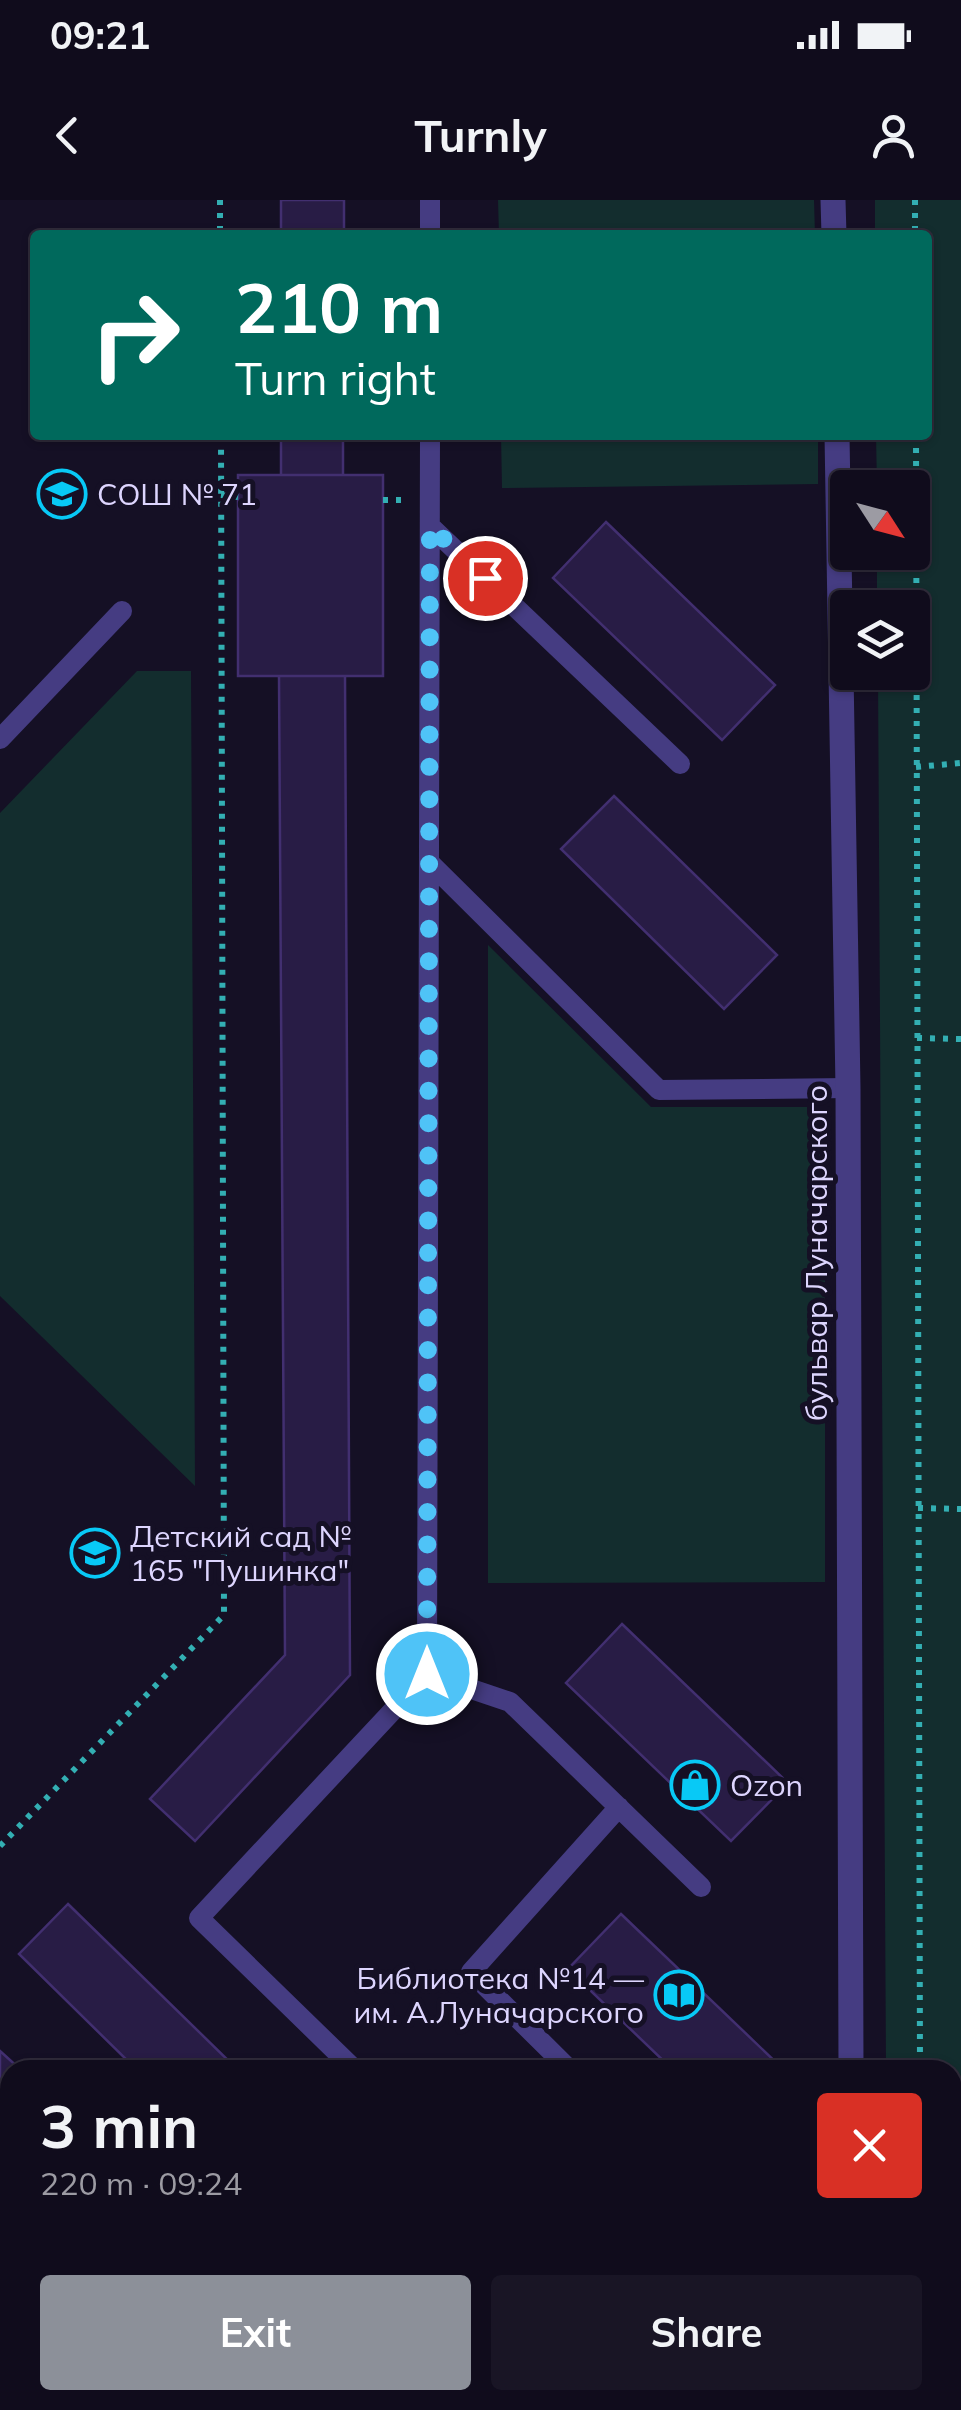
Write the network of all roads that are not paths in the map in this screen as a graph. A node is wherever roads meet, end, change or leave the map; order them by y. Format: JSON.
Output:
{"nodes":[{"id":1,"x":430,"y":200,"type":"edge"},
{"id":2,"x":833,"y":200,"type":"edge"},
{"id":3,"x":430,"y":230,"type":"edge"},
{"id":4,"x":834,"y":230,"type":"edge"},
{"id":5,"x":430,"y":440,"type":"edge"},
{"id":6,"x":837,"y":440,"type":"edge"},
{"id":7,"x":430,"y":526,"type":"junction"},
{"id":8,"x":122,"y":611,"type":"dead end"},
{"id":9,"x":0,"y":739,"type":"edge"},
{"id":10,"x":680,"y":764,"type":"dead end"},
{"id":11,"x":429,"y":862,"type":"junction"},
{"id":12,"x":848,"y":1088,"type":"junction"},
{"id":13,"x":427,"y":1674,"type":"junction"},
{"id":14,"x":619,"y":1807,"type":"junction"},
{"id":15,"x":701,"y":1887,"type":"dead end"},
{"id":16,"x":345,"y":2060,"type":"edge"},
{"id":17,"x":560,"y":2060,"type":"edge"},
{"id":18,"x":852,"y":2060,"type":"edge"}],
"edges":[{"from":1,"to":3,"type":"lane"},
{"from":2,"to":4,"type":"street"},
{"from":5,"to":7,"type":"lane"},
{"from":6,"to":12,"type":"street","name":"бульвар Луначарского"},
{"from":7,"to":10,"type":"lane"},
{"from":7,"to":11,"type":"lane"},
{"from":8,"to":9,"type":"lane"},
{"from":11,"to":12,"type":"lane"},
{"from":11,"to":13,"type":"lane"},
{"from":12,"to":18,"type":"street","name":"бульвар Луначарского"},
{"from":13,"to":14,"type":"lane"},
{"from":13,"to":16,"type":"lane"},
{"from":14,"to":15,"type":"lane"},
{"from":14,"to":17,"type":"lane"}]}
